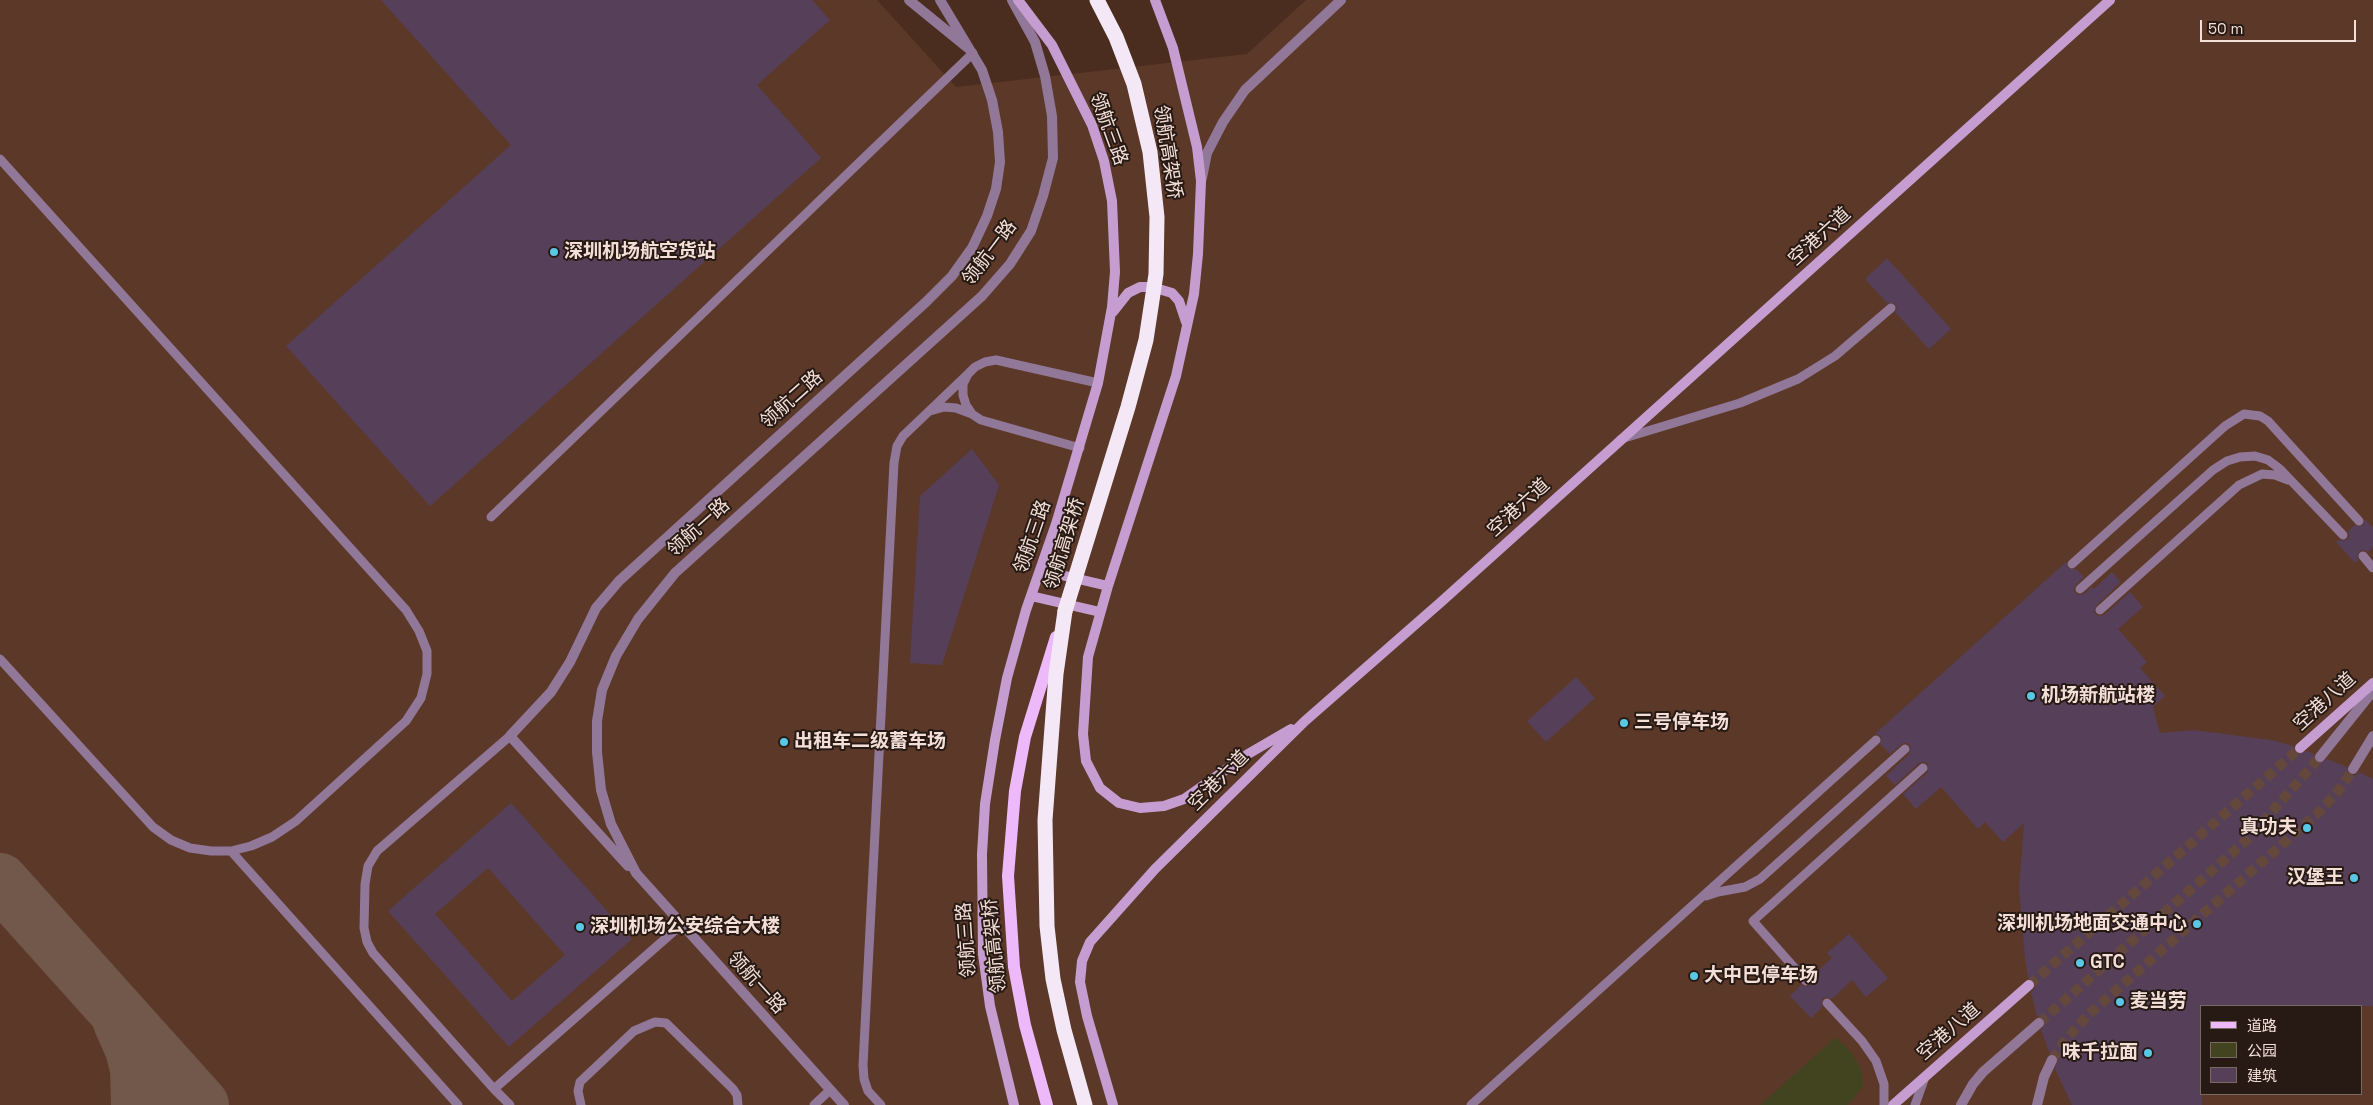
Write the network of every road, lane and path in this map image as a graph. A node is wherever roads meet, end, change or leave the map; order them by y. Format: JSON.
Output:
{"nodes":[{"id":1,"x":909,"y":0,"type":"edge"},
{"id":2,"x":940,"y":0,"type":"edge"},
{"id":3,"x":1012,"y":0,"type":"edge"},
{"id":4,"x":1018,"y":0,"type":"edge"},
{"id":5,"x":1097,"y":0,"type":"edge"},
{"id":6,"x":1155,"y":0,"type":"edge"},
{"id":7,"x":1341,"y":0,"type":"edge"},
{"id":8,"x":2110,"y":0,"type":"edge"},
{"id":9,"x":973,"y":52,"type":"junction"},
{"id":10,"x":0,"y":159,"type":"edge"},
{"id":11,"x":1201,"y":181,"type":"junction"},
{"id":12,"x":1891,"y":308,"type":"dead end"},
{"id":13,"x":1110,"y":316,"type":"junction"},
{"id":14,"x":1188,"y":328,"type":"junction"},
{"id":15,"x":968,"y":374,"type":"junction"},
{"id":16,"x":1098,"y":383,"type":"junction"},
{"id":17,"x":930,"y":411,"type":"junction"},
{"id":18,"x":972,"y":414,"type":"junction"},
{"id":19,"x":1621,"y":440,"type":"junction"},
{"id":20,"x":1080,"y":448,"type":"junction"},
{"id":21,"x":2297,"y":485,"type":"junction"},
{"id":22,"x":491,"y":517,"type":"dead end"},
{"id":23,"x":2360,"y":521,"type":"dead end"},
{"id":24,"x":2343,"y":535,"type":"dead end"},
{"id":25,"x":2363,"y":556,"type":"dead end"},
{"id":26,"x":2072,"y":564,"type":"dead end"},
{"id":27,"x":2373,"y":568,"type":"edge"},
{"id":28,"x":1040,"y":570,"type":"junction"},
{"id":29,"x":1108,"y":586,"type":"junction"},
{"id":30,"x":2080,"y":589,"type":"dead end"},
{"id":31,"x":1031,"y":596,"type":"junction"},
{"id":32,"x":2100,"y":610,"type":"dead end"},
{"id":33,"x":1065,"y":611,"type":"junction"},
{"id":34,"x":1100,"y":612,"type":"junction"},
{"id":35,"x":0,"y":659,"type":"edge"},
{"id":36,"x":2373,"y":682,"type":"edge"},
{"id":37,"x":2373,"y":691,"type":"edge"},
{"id":38,"x":1305,"y":721,"type":"junction"},
{"id":39,"x":510,"y":736,"type":"junction"},
{"id":40,"x":2373,"y":736,"type":"edge"},
{"id":41,"x":1876,"y":740,"type":"dead end"},
{"id":42,"x":2300,"y":748,"type":"tunnel mouth"},
{"id":43,"x":1905,"y":749,"type":"dead end"},
{"id":44,"x":2320,"y":757,"type":"tunnel mouth"},
{"id":45,"x":1923,"y":768,"type":"dead end"},
{"id":46,"x":2353,"y":769,"type":"tunnel mouth"},
{"id":47,"x":231,"y":851,"type":"junction"},
{"id":48,"x":636,"y":874,"type":"junction"},
{"id":49,"x":1699,"y":900,"type":"junction"},
{"id":50,"x":681,"y":925,"type":"junction"},
{"id":51,"x":1806,"y":981,"type":"dead end"},
{"id":52,"x":2029,"y":984,"type":"tunnel mouth"},
{"id":53,"x":1827,"y":1003,"type":"dead end"},
{"id":54,"x":2039,"y":1023,"type":"tunnel mouth"},
{"id":55,"x":2052,"y":1060,"type":"tunnel mouth"},
{"id":56,"x":1925,"y":1076,"type":"junction"},
{"id":57,"x":494,"y":1089,"type":"junction"},
{"id":58,"x":830,"y":1090,"type":"junction"},
{"id":59,"x":458,"y":1105,"type":"edge"},
{"id":60,"x":510,"y":1105,"type":"edge"},
{"id":61,"x":581,"y":1105,"type":"edge"},
{"id":62,"x":738,"y":1105,"type":"edge"},
{"id":63,"x":814,"y":1105,"type":"edge"},
{"id":64,"x":844,"y":1105,"type":"edge"},
{"id":65,"x":882,"y":1105,"type":"edge"},
{"id":66,"x":1014,"y":1105,"type":"edge"},
{"id":67,"x":1047,"y":1105,"type":"edge"},
{"id":68,"x":1085,"y":1105,"type":"edge"},
{"id":69,"x":1113,"y":1105,"type":"edge"},
{"id":70,"x":1471,"y":1105,"type":"edge"},
{"id":71,"x":1884,"y":1105,"type":"edge"},
{"id":72,"x":1893,"y":1105,"type":"edge"},
{"id":73,"x":1915,"y":1105,"type":"edge"},
{"id":74,"x":1961,"y":1105,"type":"edge"},
{"id":75,"x":2037,"y":1105,"type":"edge"}],
"edges":[{"from":1,"to":9,"type":"street","name":"领航二路"},
{"from":2,"to":9,"type":"street","name":"领航二路"},
{"from":3,"to":48,"type":"street","name":"领航一路"},
{"from":4,"to":13,"type":"street","name":"领航三路"},
{"from":5,"to":33,"type":"highway","name":"领航高架桥","bridge":true},
{"from":6,"to":11,"type":"street"},
{"from":7,"to":11,"type":"street"},
{"from":8,"to":19,"type":"street","name":"空港六道"},
{"from":9,"to":22,"type":"lane"},
{"from":9,"to":39,"type":"street","name":"领航二路"},
{"from":10,"to":47,"type":"lane"},
{"from":11,"to":14,"type":"street"},
{"from":12,"to":19,"type":"lane"},
{"from":13,"to":14,"type":"street"},
{"from":13,"to":16,"type":"street","name":"领航三路"},
{"from":14,"to":29,"type":"street"},
{"from":15,"to":16,"type":"lane"},
{"from":15,"to":17,"type":"lane"},
{"from":15,"to":18,"type":"lane"},
{"from":16,"to":20,"type":"street","name":"领航三路"},
{"from":17,"to":18,"type":"lane"},
{"from":17,"to":65,"type":"lane"},
{"from":18,"to":20,"type":"lane"},
{"from":19,"to":38,"type":"street","name":"空港六道"},
{"from":20,"to":28,"type":"street","name":"领航三路"},
{"from":21,"to":24,"type":"lane"},
{"from":21,"to":30,"type":"lane"},
{"from":21,"to":32,"type":"lane"},
{"from":23,"to":26,"type":"lane"},
{"from":25,"to":27,"type":"lane"},
{"from":28,"to":29,"type":"street"},
{"from":28,"to":31,"type":"street","name":"领航三路"},
{"from":29,"to":34,"type":"street"},
{"from":31,"to":34,"type":"street"},
{"from":31,"to":66,"type":"street","name":"领航三路"},
{"from":33,"to":67,"type":"main road","name":"领航高架桥"},
{"from":33,"to":68,"type":"highway"},
{"from":34,"to":38,"type":"street"},
{"from":35,"to":47,"type":"lane"},
{"from":36,"to":42,"type":"street","name":"空港八道"},
{"from":37,"to":44,"type":"street"},
{"from":38,"to":69,"type":"street","name":"空港六道"},
{"from":39,"to":48,"type":"street"},
{"from":39,"to":57,"type":"lane"},
{"from":40,"to":46,"type":"street"},
{"from":41,"to":49,"type":"lane"},
{"from":43,"to":49,"type":"lane"},
{"from":45,"to":51,"type":"lane"},
{"from":47,"to":59,"type":"lane"},
{"from":48,"to":50,"type":"street","name":"领航一路"},
{"from":49,"to":70,"type":"lane"},
{"from":50,"to":57,"type":"lane"},
{"from":50,"to":58,"type":"street","name":"领航一路"},
{"from":52,"to":56,"type":"street","name":"空港八道"},
{"from":53,"to":71,"type":"lane"},
{"from":54,"to":74,"type":"street"},
{"from":55,"to":75,"type":"street"},
{"from":56,"to":72,"type":"street","name":"空港八道"},
{"from":56,"to":73,"type":"lane"},
{"from":57,"to":60,"type":"lane"},
{"from":58,"to":63,"type":"lane"},
{"from":58,"to":64,"type":"street","name":"领航一路"},
{"from":61,"to":62,"type":"lane"}]}
